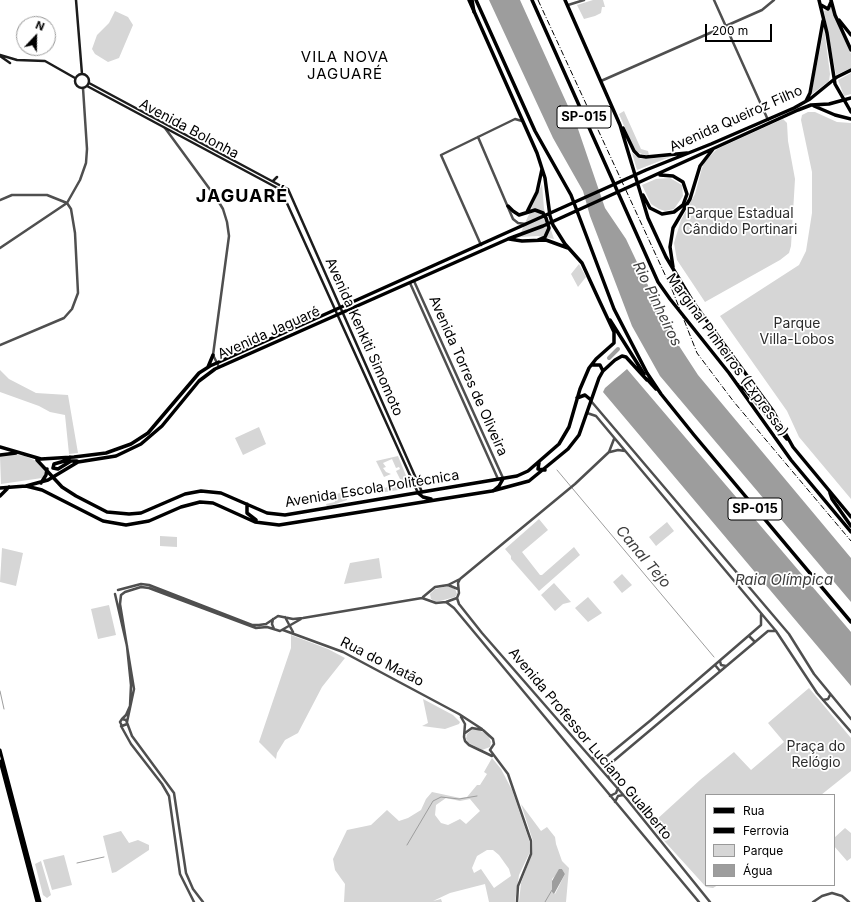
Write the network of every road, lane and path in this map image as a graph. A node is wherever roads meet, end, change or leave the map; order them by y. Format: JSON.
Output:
{"nodes":[{"id":1,"x":76,"y":0,"type":"edge"},
{"id":2,"x":470,"y":0,"type":"edge"},
{"id":3,"x":476,"y":0,"type":"edge"},
{"id":4,"x":532,"y":0,"type":"edge"},
{"id":5,"x":565,"y":0,"type":"edge"},
{"id":6,"x":584,"y":0,"type":"edge"},
{"id":7,"x":714,"y":0,"type":"edge"},
{"id":8,"x":774,"y":0,"type":"edge"},
{"id":9,"x":831,"y":1,"type":"edge"},
{"id":10,"x":820,"y":2,"type":"edge"},
{"id":11,"x":568,"y":5,"type":"junction"},
{"id":12,"x":836,"y":15,"type":"junction"},
{"id":13,"x":824,"y":18,"type":"junction"},
{"id":14,"x":726,"y":26,"type":"junction"},
{"id":15,"x":851,"y":35,"type":"edge"},
{"id":16,"x":829,"y":50,"type":"junction"},
{"id":17,"x":851,"y":50,"type":"edge"},
{"id":18,"x":0,"y":55,"type":"edge"},
{"id":19,"x":10,"y":63,"type":"dead end"},
{"id":20,"x":851,"y":70,"type":"edge"},
{"id":21,"x":82,"y":74,"type":"junction"},
{"id":22,"x":76,"y":78,"type":"junction"},
{"id":23,"x":834,"y":79,"type":"junction"},
{"id":24,"x":601,"y":81,"type":"junction"},
{"id":25,"x":88,"y":84,"type":"junction"},
{"id":26,"x":83,"y":88,"type":"junction"},
{"id":27,"x":851,"y":98,"type":"edge"},
{"id":28,"x":843,"y":101,"type":"junction"},
{"id":29,"x":806,"y":102,"type":"junction"},
{"id":30,"x":810,"y":105,"type":"junction"},
{"id":31,"x":517,"y":107,"type":"junction"},
{"id":32,"x":851,"y":112,"type":"edge"},
{"id":33,"x":515,"y":119,"type":"junction"},
{"id":34,"x":851,"y":119,"type":"edge"},
{"id":35,"x":768,"y":121,"type":"junction"},
{"id":36,"x":524,"y":123,"type":"junction"},
{"id":37,"x":620,"y":125,"type":"junction"},
{"id":38,"x":165,"y":128,"type":"junction"},
{"id":39,"x":478,"y":137,"type":"junction"},
{"id":40,"x":714,"y":148,"type":"junction"},
{"id":41,"x":688,"y":153,"type":"junction"},
{"id":42,"x":542,"y":166,"type":"junction"},
{"id":43,"x":657,"y":175,"type":"junction"},
{"id":44,"x":277,"y":177,"type":"dead end"},
{"id":45,"x":272,"y":181,"type":"junction"},
{"id":46,"x":639,"y":188,"type":"junction"},
{"id":47,"x":282,"y":190,"type":"junction"},
{"id":48,"x":288,"y":190,"type":"junction"},
{"id":49,"x":0,"y":200,"type":"edge"},
{"id":50,"x":67,"y":203,"type":"junction"},
{"id":51,"x":508,"y":206,"type":"junction"},
{"id":52,"x":526,"y":213,"type":"junction"},
{"id":53,"x":540,"y":217,"type":"joint"},
{"id":54,"x":527,"y":224,"type":"junction"},
{"id":55,"x":544,"y":225,"type":"joint"},
{"id":56,"x":508,"y":239,"type":"junction"},
{"id":57,"x":310,"y":240,"type":"junction"},
{"id":58,"x":538,"y":240,"type":"junction"},
{"id":59,"x":305,"y":242,"type":"junction"},
{"id":60,"x":481,"y":245,"type":"junction"},
{"id":61,"x":0,"y":248,"type":"edge"},
{"id":62,"x":569,"y":248,"type":"junction"},
{"id":63,"x":673,"y":270,"type":"junction"},
{"id":64,"x":412,"y":282,"type":"junction"},
{"id":65,"x":599,"y":300,"type":"junction"},
{"id":66,"x":340,"y":308,"type":"junction"},
{"id":67,"x":335,"y":310,"type":"junction"},
{"id":68,"x":342,"y":313,"type":"junction"},
{"id":69,"x":338,"y":315,"type":"junction"},
{"id":70,"x":436,"y":330,"type":"junction"},
{"id":71,"x":432,"y":331,"type":"junction"},
{"id":72,"x":0,"y":344,"type":"edge"},
{"id":73,"x":444,"y":347,"type":"junction"},
{"id":74,"x":440,"y":349,"type":"junction"},
{"id":75,"x":213,"y":355,"type":"junction"},
{"id":76,"x":363,"y":359,"type":"junction"},
{"id":77,"x":358,"y":361,"type":"junction"},
{"id":78,"x":216,"y":363,"type":"junction"},
{"id":79,"x":452,"y":364,"type":"junction"},
{"id":80,"x":447,"y":366,"type":"junction"},
{"id":81,"x":591,"y":366,"type":"junction"},
{"id":82,"x":208,"y":367,"type":"junction"},
{"id":83,"x":219,"y":367,"type":"junction"},
{"id":84,"x":603,"y":372,"type":"junction"},
{"id":85,"x":647,"y":380,"type":"junction"},
{"id":86,"x":738,"y":385,"type":"junction"},
{"id":87,"x":660,"y":394,"type":"junction"},
{"id":88,"x":577,"y":398,"type":"junction"},
{"id":89,"x":591,"y":400,"type":"junction"},
{"id":90,"x":586,"y":413,"type":"junction"},
{"id":91,"x":610,"y":423,"type":"junction"},
{"id":92,"x":605,"y":428,"type":"junction"},
{"id":93,"x":398,"y":438,"type":"junction"},
{"id":94,"x":614,"y":439,"type":"junction"},
{"id":95,"x":787,"y":439,"type":"junction"},
{"id":96,"x":393,"y":440,"type":"junction"},
{"id":97,"x":0,"y":447,"type":"edge"},
{"id":98,"x":490,"y":451,"type":"junction"},
{"id":99,"x":610,"y":452,"type":"junction"},
{"id":100,"x":625,"y":452,"type":"junction"},
{"id":101,"x":486,"y":453,"type":"junction"},
{"id":102,"x":0,"y":455,"type":"edge"},
{"id":103,"x":70,"y":457,"type":"junction"},
{"id":104,"x":34,"y":458,"type":"junction"},
{"id":105,"x":79,"y":462,"type":"junction"},
{"id":106,"x":540,"y":462,"type":"junction"},
{"id":107,"x":46,"y":469,"type":"junction"},
{"id":108,"x":545,"y":470,"type":"junction"},
{"id":109,"x":54,"y":477,"type":"junction"},
{"id":110,"x":500,"y":479,"type":"junction"},
{"id":111,"x":40,"y":483,"type":"junction"},
{"id":112,"x":26,"y":486,"type":"junction"},
{"id":113,"x":0,"y":488,"type":"edge"},
{"id":114,"x":9,"y":488,"type":"junction"},
{"id":115,"x":492,"y":491,"type":"junction"},
{"id":116,"x":422,"y":492,"type":"junction"},
{"id":117,"x":418,"y":493,"type":"junction"},
{"id":118,"x":830,"y":493,"type":"junction"},
{"id":119,"x":0,"y":496,"type":"edge"},
{"id":120,"x":436,"y":500,"type":"junction"},
{"id":121,"x":247,"y":504,"type":"junction"},
{"id":122,"x":344,"y":505,"type":"junction"},
{"id":123,"x":686,"y":513,"type":"junction"},
{"id":124,"x":345,"y":515,"type":"junction"},
{"id":125,"x":680,"y":516,"type":"junction"},
{"id":126,"x":851,"y":517,"type":"edge"},
{"id":127,"x":263,"y":524,"type":"junction"},
{"id":128,"x":851,"y":526,"type":"edge"},
{"id":129,"x":851,"y":532,"type":"edge"},
{"id":130,"x":460,"y":579,"type":"junction"},
{"id":131,"x":448,"y":585,"type":"junction"},
{"id":132,"x":458,"y":589,"type":"junction"},
{"id":133,"x":118,"y":590,"type":"junction"},
{"id":134,"x":429,"y":592,"type":"junction"},
{"id":135,"x":115,"y":594,"type":"junction"},
{"id":136,"x":121,"y":594,"type":"junction"},
{"id":137,"x":422,"y":598,"type":"junction"},
{"id":138,"x":457,"y":598,"type":"junction"},
{"id":139,"x":430,"y":600,"type":"junction"},
{"id":140,"x":759,"y":600,"type":"junction"},
{"id":141,"x":190,"y":602,"type":"junction"},
{"id":142,"x":446,"y":602,"type":"junction"},
{"id":143,"x":754,"y":605,"type":"junction"},
{"id":144,"x":761,"y":614,"type":"junction"},
{"id":145,"x":285,"y":617,"type":"junction"},
{"id":146,"x":273,"y":618,"type":"junction"},
{"id":147,"x":303,"y":618,"type":"junction"},
{"id":148,"x":851,"y":622,"type":"edge"},
{"id":149,"x":288,"y":626,"type":"junction"},
{"id":150,"x":276,"y":630,"type":"junction"},
{"id":151,"x":282,"y":630,"type":"junction"},
{"id":152,"x":776,"y":631,"type":"junction"},
{"id":153,"x":293,"y":632,"type":"junction"},
{"id":154,"x":749,"y":636,"type":"junction"},
{"id":155,"x":754,"y":642,"type":"junction"},
{"id":156,"x":720,"y":661,"type":"junction"},
{"id":157,"x":715,"y":665,"type":"junction"},
{"id":158,"x":726,"y":666,"type":"junction"},
{"id":159,"x":720,"y":671,"type":"junction"},
{"id":160,"x":681,"y":694,"type":"junction"},
{"id":161,"x":830,"y":694,"type":"junction"},
{"id":162,"x":677,"y":698,"type":"junction"},
{"id":163,"x":686,"y":699,"type":"junction"},
{"id":164,"x":823,"y":700,"type":"junction"},
{"id":165,"x":542,"y":703,"type":"junction"},
{"id":166,"x":681,"y":703,"type":"junction"},
{"id":167,"x":535,"y":706,"type":"junction"},
{"id":168,"x":546,"y":707,"type":"junction"},
{"id":169,"x":541,"y":713,"type":"junction"},
{"id":170,"x":460,"y":714,"type":"junction"},
{"id":171,"x":655,"y":716,"type":"junction"},
{"id":172,"x":121,"y":719,"type":"junction"},
{"id":173,"x":851,"y":719,"type":"edge"},
{"id":174,"x":651,"y":720,"type":"junction"},
{"id":175,"x":660,"y":722,"type":"junction"},
{"id":176,"x":127,"y":723,"type":"junction"},
{"id":177,"x":121,"y":725,"type":"junction"},
{"id":178,"x":656,"y":725,"type":"junction"},
{"id":179,"x":482,"y":729,"type":"junction"},
{"id":180,"x":851,"y":732,"type":"edge"},
{"id":181,"x":465,"y":733,"type":"junction"},
{"id":182,"x":629,"y":738,"type":"junction"},
{"id":183,"x":633,"y":744,"type":"junction"},
{"id":184,"x":0,"y":750,"type":"edge"},
{"id":185,"x":490,"y":750,"type":"junction"},
{"id":186,"x":486,"y":752,"type":"junction"},
{"id":187,"x":494,"y":757,"type":"junction"},
{"id":188,"x":592,"y":758,"type":"junction"},
{"id":189,"x":0,"y":761,"type":"edge"},
{"id":190,"x":609,"y":778,"type":"junction"},
{"id":191,"x":618,"y":788,"type":"junction"},
{"id":192,"x":624,"y":795,"type":"junction"},
{"id":193,"x":610,"y":796,"type":"junction"},
{"id":194,"x":615,"y":802,"type":"junction"},
{"id":195,"x":174,"y":836,"type":"junction"},
{"id":196,"x":180,"y":836,"type":"junction"},
{"id":197,"x":175,"y":844,"type":"junction"},
{"id":198,"x":181,"y":844,"type":"junction"},
{"id":199,"x":665,"y":854,"type":"junction"},
{"id":200,"x":28,"y":867,"type":"junction"},
{"id":201,"x":35,"y":882,"type":"junction"},
{"id":202,"x":851,"y":899,"type":"edge"},
{"id":203,"x":848,"y":901,"type":"edge"},
{"id":204,"x":38,"y":902,"type":"edge"},
{"id":205,"x":194,"y":902,"type":"edge"},
{"id":206,"x":203,"y":902,"type":"edge"},
{"id":207,"x":517,"y":902,"type":"edge"},
{"id":208,"x":700,"y":902,"type":"edge"},
{"id":209,"x":710,"y":902,"type":"edge"},
{"id":210,"x":814,"y":902,"type":"edge"}],
"edges":[{"from":1,"to":21,"type":"main road"},
{"from":2,"to":31,"type":"highway"},
{"from":3,"to":87,"type":"highway","number":"SP-015"},
{"from":4,"to":86,"type":"highway","name":"Marginal Pinheiros (Expressa)","number":"SP-015"},
{"from":5,"to":11,"type":"highway"},
{"from":6,"to":11,"type":"street"},
{"from":7,"to":14,"type":"street"},
{"from":8,"to":14,"type":"street"},
{"from":9,"to":10,"type":"highway"},
{"from":9,"to":12,"type":"highway"},
{"from":10,"to":13,"type":"highway"},
{"from":10,"to":16,"type":"street"},
{"from":11,"to":24,"type":"highway"},
{"from":12,"to":15,"type":"highway"},
{"from":12,"to":17,"type":"highway"},
{"from":13,"to":16,"type":"highway"},
{"from":13,"to":29,"type":"highway"},
{"from":14,"to":24,"type":"street"},
{"from":14,"to":35,"type":"street"},
{"from":16,"to":23,"type":"highway"},
{"from":18,"to":19,"type":"main road"},
{"from":18,"to":22,"type":"main road"},
{"from":20,"to":23,"type":"highway","name":"Avenida Queiroz Filho"},
{"from":21,"to":22,"type":"main road"},
{"from":21,"to":25,"type":"main road"},
{"from":22,"to":26,"type":"main road"},
{"from":23,"to":28,"type":"highway"},
{"from":23,"to":29,"type":"highway","name":"Avenida Queiroz Filho"},
{"from":24,"to":37,"type":"highway"},
{"from":25,"to":26,"type":"main road"},
{"from":25,"to":38,"type":"main road","name":"Avenida Bolonha"},
{"from":25,"to":45,"type":"main road","name":"Avenida Bolonha"},
{"from":26,"to":50,"type":"street"},
{"from":27,"to":28,"type":"highway","name":"Avenida Queiroz Filho"},
{"from":28,"to":30,"type":"highway","name":"Avenida Queiroz Filho"},
{"from":28,"to":32,"type":"highway"},
{"from":29,"to":35,"type":"highway","name":"Avenida Queiroz Filho"},
{"from":30,"to":34,"type":"highway"},
{"from":30,"to":35,"type":"highway","name":"Avenida Queiroz Filho"},
{"from":31,"to":33,"type":"street"},
{"from":31,"to":36,"type":"highway"},
{"from":33,"to":36,"type":"street"},
{"from":33,"to":39,"type":"street"},
{"from":35,"to":40,"type":"highway","name":"Avenida Queiroz Filho"},
{"from":35,"to":41,"type":"highway","name":"Avenida Queiroz Filho"},
{"from":36,"to":42,"type":"highway"},
{"from":37,"to":41,"type":"highway"},
{"from":37,"to":46,"type":"highway"},
{"from":38,"to":47,"type":"main road","name":"Avenida Bolonha"},
{"from":38,"to":75,"type":"street"},
{"from":39,"to":51,"type":"street"},
{"from":39,"to":60,"type":"street"},
{"from":40,"to":43,"type":"highway","name":"Avenida Queiroz Filho"},
{"from":40,"to":63,"type":"highway"},
{"from":41,"to":53,"type":"highway","name":"Avenida Queiroz Filho"},
{"from":42,"to":52,"type":"highway"},
{"from":42,"to":62,"type":"highway"},
{"from":43,"to":46,"type":"highway"},
{"from":43,"to":55,"type":"highway","name":"Avenida Queiroz Filho"},
{"from":44,"to":45,"type":"main road"},
{"from":45,"to":47,"type":"main road","name":"Avenida Bolonha"},
{"from":46,"to":63,"type":"highway"},
{"from":47,"to":48,"type":"main road"},
{"from":47,"to":48,"type":"main road"},
{"from":47,"to":59,"type":"main road","name":"Avenida Kenkiti Simomoto"},
{"from":48,"to":57,"type":"main road","name":"Avenida Kenkiti Simomoto"},
{"from":49,"to":50,"type":"street"},
{"from":50,"to":61,"type":"street"},
{"from":50,"to":72,"type":"street"},
{"from":51,"to":52,"type":"highway"},
{"from":51,"to":54,"type":"street"},
{"from":52,"to":58,"type":"highway"},
{"from":53,"to":54,"type":"highway","name":"Avenida Jaguaré"},
{"from":54,"to":60,"type":"highway","name":"Avenida Jaguaré"},
{"from":55,"to":56,"type":"highway","name":"Avenida Jaguaré"},
{"from":56,"to":58,"type":"highway"},
{"from":56,"to":64,"type":"highway","name":"Avenida Jaguaré"},
{"from":57,"to":59,"type":"main road"},
{"from":57,"to":66,"type":"main road","name":"Avenida Kenkiti Simomoto"},
{"from":58,"to":62,"type":"highway"},
{"from":59,"to":67,"type":"main road","name":"Avenida Kenkiti Simomoto"},
{"from":60,"to":66,"type":"highway","name":"Avenida Jaguaré"},
{"from":62,"to":65,"type":"highway"},
{"from":63,"to":95,"type":"highway"},
{"from":64,"to":68,"type":"highway","name":"Avenida Jaguaré"},
{"from":64,"to":70,"type":"street","name":"Avenida Torres de Oliveira"},
{"from":64,"to":71,"type":"street","name":"Avenida Torres de Oliveira"},
{"from":65,"to":81,"type":"highway"},
{"from":65,"to":85,"type":"highway"},
{"from":66,"to":67,"type":"highway","name":"Avenida Jaguaré"},
{"from":66,"to":68,"type":"main road","name":"Avenida Kenkiti Simomoto"},
{"from":67,"to":69,"type":"main road","name":"Avenida Kenkiti Simomoto"},
{"from":67,"to":78,"type":"highway","name":"Avenida Jaguaré"},
{"from":68,"to":69,"type":"highway","name":"Avenida Jaguaré"},
{"from":68,"to":76,"type":"main road","name":"Avenida Kenkiti Simomoto"},
{"from":69,"to":77,"type":"main road","name":"Avenida Kenkiti Simomoto"},
{"from":69,"to":83,"type":"highway","name":"Avenida Jaguaré"},
{"from":70,"to":71,"type":"street"},
{"from":70,"to":73,"type":"street","name":"Avenida Torres de Oliveira"},
{"from":71,"to":74,"type":"street","name":"Avenida Torres de Oliveira"},
{"from":73,"to":74,"type":"street"},
{"from":73,"to":79,"type":"street","name":"Avenida Torres de Oliveira"},
{"from":74,"to":80,"type":"street","name":"Avenida Torres de Oliveira"},
{"from":75,"to":78,"type":"street"},
{"from":75,"to":82,"type":"highway"},
{"from":76,"to":77,"type":"main road"},
{"from":76,"to":93,"type":"main road","name":"Avenida Kenkiti Simomoto"},
{"from":77,"to":96,"type":"main road","name":"Avenida Kenkiti Simomoto"},
{"from":78,"to":82,"type":"highway","name":"Avenida Jaguaré"},
{"from":78,"to":83,"type":"street"},
{"from":79,"to":80,"type":"street"},
{"from":79,"to":98,"type":"street","name":"Avenida Torres de Oliveira"},
{"from":80,"to":101,"type":"street","name":"Avenida Torres de Oliveira"},
{"from":81,"to":84,"type":"highway"},
{"from":81,"to":88,"type":"highway","name":"Avenida Escola Politécnica"},
{"from":82,"to":103,"type":"highway","name":"Avenida Jaguaré"},
{"from":83,"to":105,"type":"highway","name":"Avenida Jaguaré"},
{"from":84,"to":85,"type":"highway"},
{"from":84,"to":89,"type":"highway","name":"Avenida Escola Politécnica"},
{"from":85,"to":87,"type":"highway"},
{"from":86,"to":95,"type":"highway"},
{"from":86,"to":129,"type":"highway","name":"Marginal Pinheiros (Expressa)","number":"SP-015"},
{"from":87,"to":148,"type":"highway","number":"SP-015"},
{"from":88,"to":89,"type":"highway"},
{"from":88,"to":106,"type":"highway","name":"Avenida Escola Politécnica"},
{"from":89,"to":90,"type":"highway","name":"Avenida Escola Politécnica"},
{"from":89,"to":91,"type":"street"},
{"from":90,"to":92,"type":"street"},
{"from":90,"to":108,"type":"highway","name":"Avenida Escola Politécnica"},
{"from":91,"to":92,"type":"street"},
{"from":91,"to":123,"type":"street"},
{"from":92,"to":94,"type":"street"},
{"from":93,"to":96,"type":"main road"},
{"from":93,"to":116,"type":"main road","name":"Avenida Kenkiti Simomoto"},
{"from":94,"to":99,"type":"street"},
{"from":94,"to":100,"type":"street"},
{"from":95,"to":118,"type":"highway"},
{"from":96,"to":117,"type":"main road","name":"Avenida Kenkiti Simomoto"},
{"from":97,"to":104,"type":"highway"},
{"from":98,"to":101,"type":"street"},
{"from":98,"to":110,"type":"street","name":"Avenida Torres de Oliveira"},
{"from":99,"to":100,"type":"street"},
{"from":99,"to":130,"type":"street"},
{"from":100,"to":125,"type":"street"},
{"from":101,"to":110,"type":"street","name":"Avenida Torres de Oliveira"},
{"from":102,"to":104,"type":"highway","name":"Avenida Escola Politécnica"},
{"from":103,"to":104,"type":"highway","name":"Avenida Jaguaré"},
{"from":103,"to":105,"type":"highway"},
{"from":104,"to":107,"type":"highway","name":"Avenida Escola Politécnica"},
{"from":105,"to":109,"type":"highway","name":"Avenida Jaguaré"},
{"from":106,"to":108,"type":"highway"},
{"from":106,"to":110,"type":"highway","name":"Avenida Escola Politécnica"},
{"from":107,"to":109,"type":"highway","name":"Avenida Escola Politécnica"},
{"from":107,"to":111,"type":"highway"},
{"from":108,"to":115,"type":"highway","name":"Avenida Escola Politécnica"},
{"from":109,"to":111,"type":"highway","name":"Avenida Jaguaré"},
{"from":109,"to":121,"type":"highway","name":"Avenida Escola Politécnica"},
{"from":110,"to":115,"type":"highway"},
{"from":110,"to":116,"type":"highway","name":"Avenida Escola Politécnica"},
{"from":111,"to":112,"type":"highway","name":"Avenida Jaguaré"},
{"from":112,"to":114,"type":"highway","name":"Avenida Escola Politécnica"},
{"from":112,"to":127,"type":"highway","name":"Avenida Escola Politécnica"},
{"from":113,"to":114,"type":"highway","name":"Avenida Escola Politécnica"},
{"from":114,"to":119,"type":"highway"},
{"from":115,"to":120,"type":"highway","name":"Avenida Escola Politécnica"},
{"from":116,"to":117,"type":"highway","name":"Avenida Escola Politécnica"},
{"from":117,"to":120,"type":"highway"},
{"from":117,"to":122,"type":"highway","name":"Avenida Escola Politécnica"},
{"from":118,"to":126,"type":"highway"},
{"from":118,"to":128,"type":"highway"},
{"from":120,"to":124,"type":"highway","name":"Avenida Escola Politécnica"},
{"from":121,"to":122,"type":"highway","name":"Avenida Escola Politécnica"},
{"from":121,"to":127,"type":"highway"},
{"from":122,"to":124,"type":"highway"},
{"from":123,"to":125,"type":"street"},
{"from":123,"to":140,"type":"street"},
{"from":124,"to":127,"type":"highway","name":"Avenida Escola Politécnica"},
{"from":125,"to":143,"type":"street"},
{"from":130,"to":131,"type":"street"},
{"from":130,"to":132,"type":"street"},
{"from":131,"to":132,"type":"street"},
{"from":131,"to":134,"type":"street"},
{"from":132,"to":138,"type":"street"},
{"from":133,"to":135,"type":"street"},
{"from":133,"to":136,"type":"street"},
{"from":133,"to":141,"type":"street"},
{"from":134,"to":137,"type":"street"},
{"from":134,"to":139,"type":"street"},
{"from":135,"to":136,"type":"street"},
{"from":135,"to":172,"type":"street"},
{"from":136,"to":141,"type":"street"},
{"from":136,"to":176,"type":"street"},
{"from":137,"to":139,"type":"street"},
{"from":137,"to":147,"type":"street"},
{"from":138,"to":142,"type":"street"},
{"from":138,"to":165,"type":"street","name":"Avenida Professor Luciano Gualberto"},
{"from":139,"to":142,"type":"street"},
{"from":140,"to":143,"type":"street"},
{"from":140,"to":161,"type":"street"},
{"from":141,"to":146,"type":"street"},
{"from":141,"to":150,"type":"street"},
{"from":142,"to":167,"type":"street","name":"Avenida Professor Luciano Gualberto"},
{"from":143,"to":144,"type":"street"},
{"from":144,"to":152,"type":"street"},
{"from":144,"to":154,"type":"street"},
{"from":145,"to":146,"type":"street"},
{"from":145,"to":147,"type":"street"},
{"from":145,"to":149,"type":"street"},
{"from":146,"to":150,"type":"street"},
{"from":147,"to":149,"type":"street"},
{"from":149,"to":151,"type":"street"},
{"from":149,"to":153,"type":"street","name":"Rua do Matão"},
{"from":150,"to":151,"type":"street"},
{"from":151,"to":153,"type":"street","name":"Rua do Matão"},
{"from":152,"to":155,"type":"street"},
{"from":152,"to":164,"type":"street"},
{"from":153,"to":170,"type":"street","name":"Rua do Matão"},
{"from":154,"to":155,"type":"street"},
{"from":154,"to":156,"type":"street"},
{"from":155,"to":158,"type":"street"},
{"from":156,"to":157,"type":"street"},
{"from":156,"to":158,"type":"street"},
{"from":157,"to":159,"type":"street"},
{"from":157,"to":160,"type":"street"},
{"from":158,"to":159,"type":"street"},
{"from":159,"to":163,"type":"street"},
{"from":160,"to":162,"type":"street"},
{"from":160,"to":163,"type":"street"},
{"from":161,"to":164,"type":"street"},
{"from":161,"to":173,"type":"street"},
{"from":162,"to":166,"type":"street"},
{"from":162,"to":171,"type":"street"},
{"from":163,"to":166,"type":"street"},
{"from":164,"to":180,"type":"street"},
{"from":165,"to":167,"type":"street"},
{"from":165,"to":168,"type":"street","name":"Avenida Professor Luciano Gualberto"},
{"from":166,"to":175,"type":"street"},
{"from":167,"to":169,"type":"street","name":"Avenida Professor Luciano Gualberto"},
{"from":168,"to":169,"type":"street"},
{"from":168,"to":188,"type":"street","name":"Avenida Professor Luciano Gualberto"},
{"from":169,"to":193,"type":"street","name":"Avenida Professor Luciano Gualberto"},
{"from":170,"to":179,"type":"street","name":"Rua do Matão"},
{"from":170,"to":181,"type":"street"},
{"from":171,"to":174,"type":"street"},
{"from":171,"to":175,"type":"street"},
{"from":172,"to":176,"type":"street"},
{"from":172,"to":177,"type":"street"},
{"from":174,"to":178,"type":"street"},
{"from":174,"to":182,"type":"street"},
{"from":175,"to":178,"type":"street"},
{"from":176,"to":177,"type":"street"},
{"from":176,"to":196,"type":"street"},
{"from":177,"to":195,"type":"street"},
{"from":178,"to":183,"type":"street"},
{"from":179,"to":181,"type":"street"},
{"from":179,"to":185,"type":"street"},
{"from":181,"to":186,"type":"street"},
{"from":182,"to":183,"type":"street"},
{"from":182,"to":188,"type":"street"},
{"from":183,"to":190,"type":"street"},
{"from":184,"to":201,"type":"main road"},
{"from":185,"to":186,"type":"street"},
{"from":185,"to":187,"type":"street"},
{"from":186,"to":187,"type":"street"},
{"from":187,"to":207,"type":"street"},
{"from":188,"to":190,"type":"street","name":"Avenida Professor Luciano Gualberto"},
{"from":189,"to":200,"type":"main road"},
{"from":190,"to":191,"type":"street","name":"Avenida Professor Luciano Gualberto"},
{"from":191,"to":192,"type":"street","name":"Avenida Professor Luciano Gualberto"},
{"from":191,"to":193,"type":"street"},
{"from":192,"to":194,"type":"street"},
{"from":192,"to":199,"type":"street","name":"Avenida Professor Luciano Gualberto"},
{"from":193,"to":194,"type":"street","name":"Avenida Professor Luciano Gualberto"},
{"from":194,"to":199,"type":"street","name":"Avenida Professor Luciano Gualberto"},
{"from":195,"to":196,"type":"street"},
{"from":195,"to":197,"type":"street"},
{"from":196,"to":198,"type":"street"},
{"from":197,"to":198,"type":"street"},
{"from":197,"to":205,"type":"street"},
{"from":198,"to":206,"type":"street"},
{"from":199,"to":208,"type":"street","name":"Avenida Professor Luciano Gualberto"},
{"from":199,"to":209,"type":"street","name":"Avenida Professor Luciano Gualberto"},
{"from":200,"to":201,"type":"main road"},
{"from":200,"to":204,"type":"main road"},
{"from":201,"to":204,"type":"main road"},
{"from":202,"to":203,"type":"street"},
{"from":203,"to":210,"type":"street"}]}
